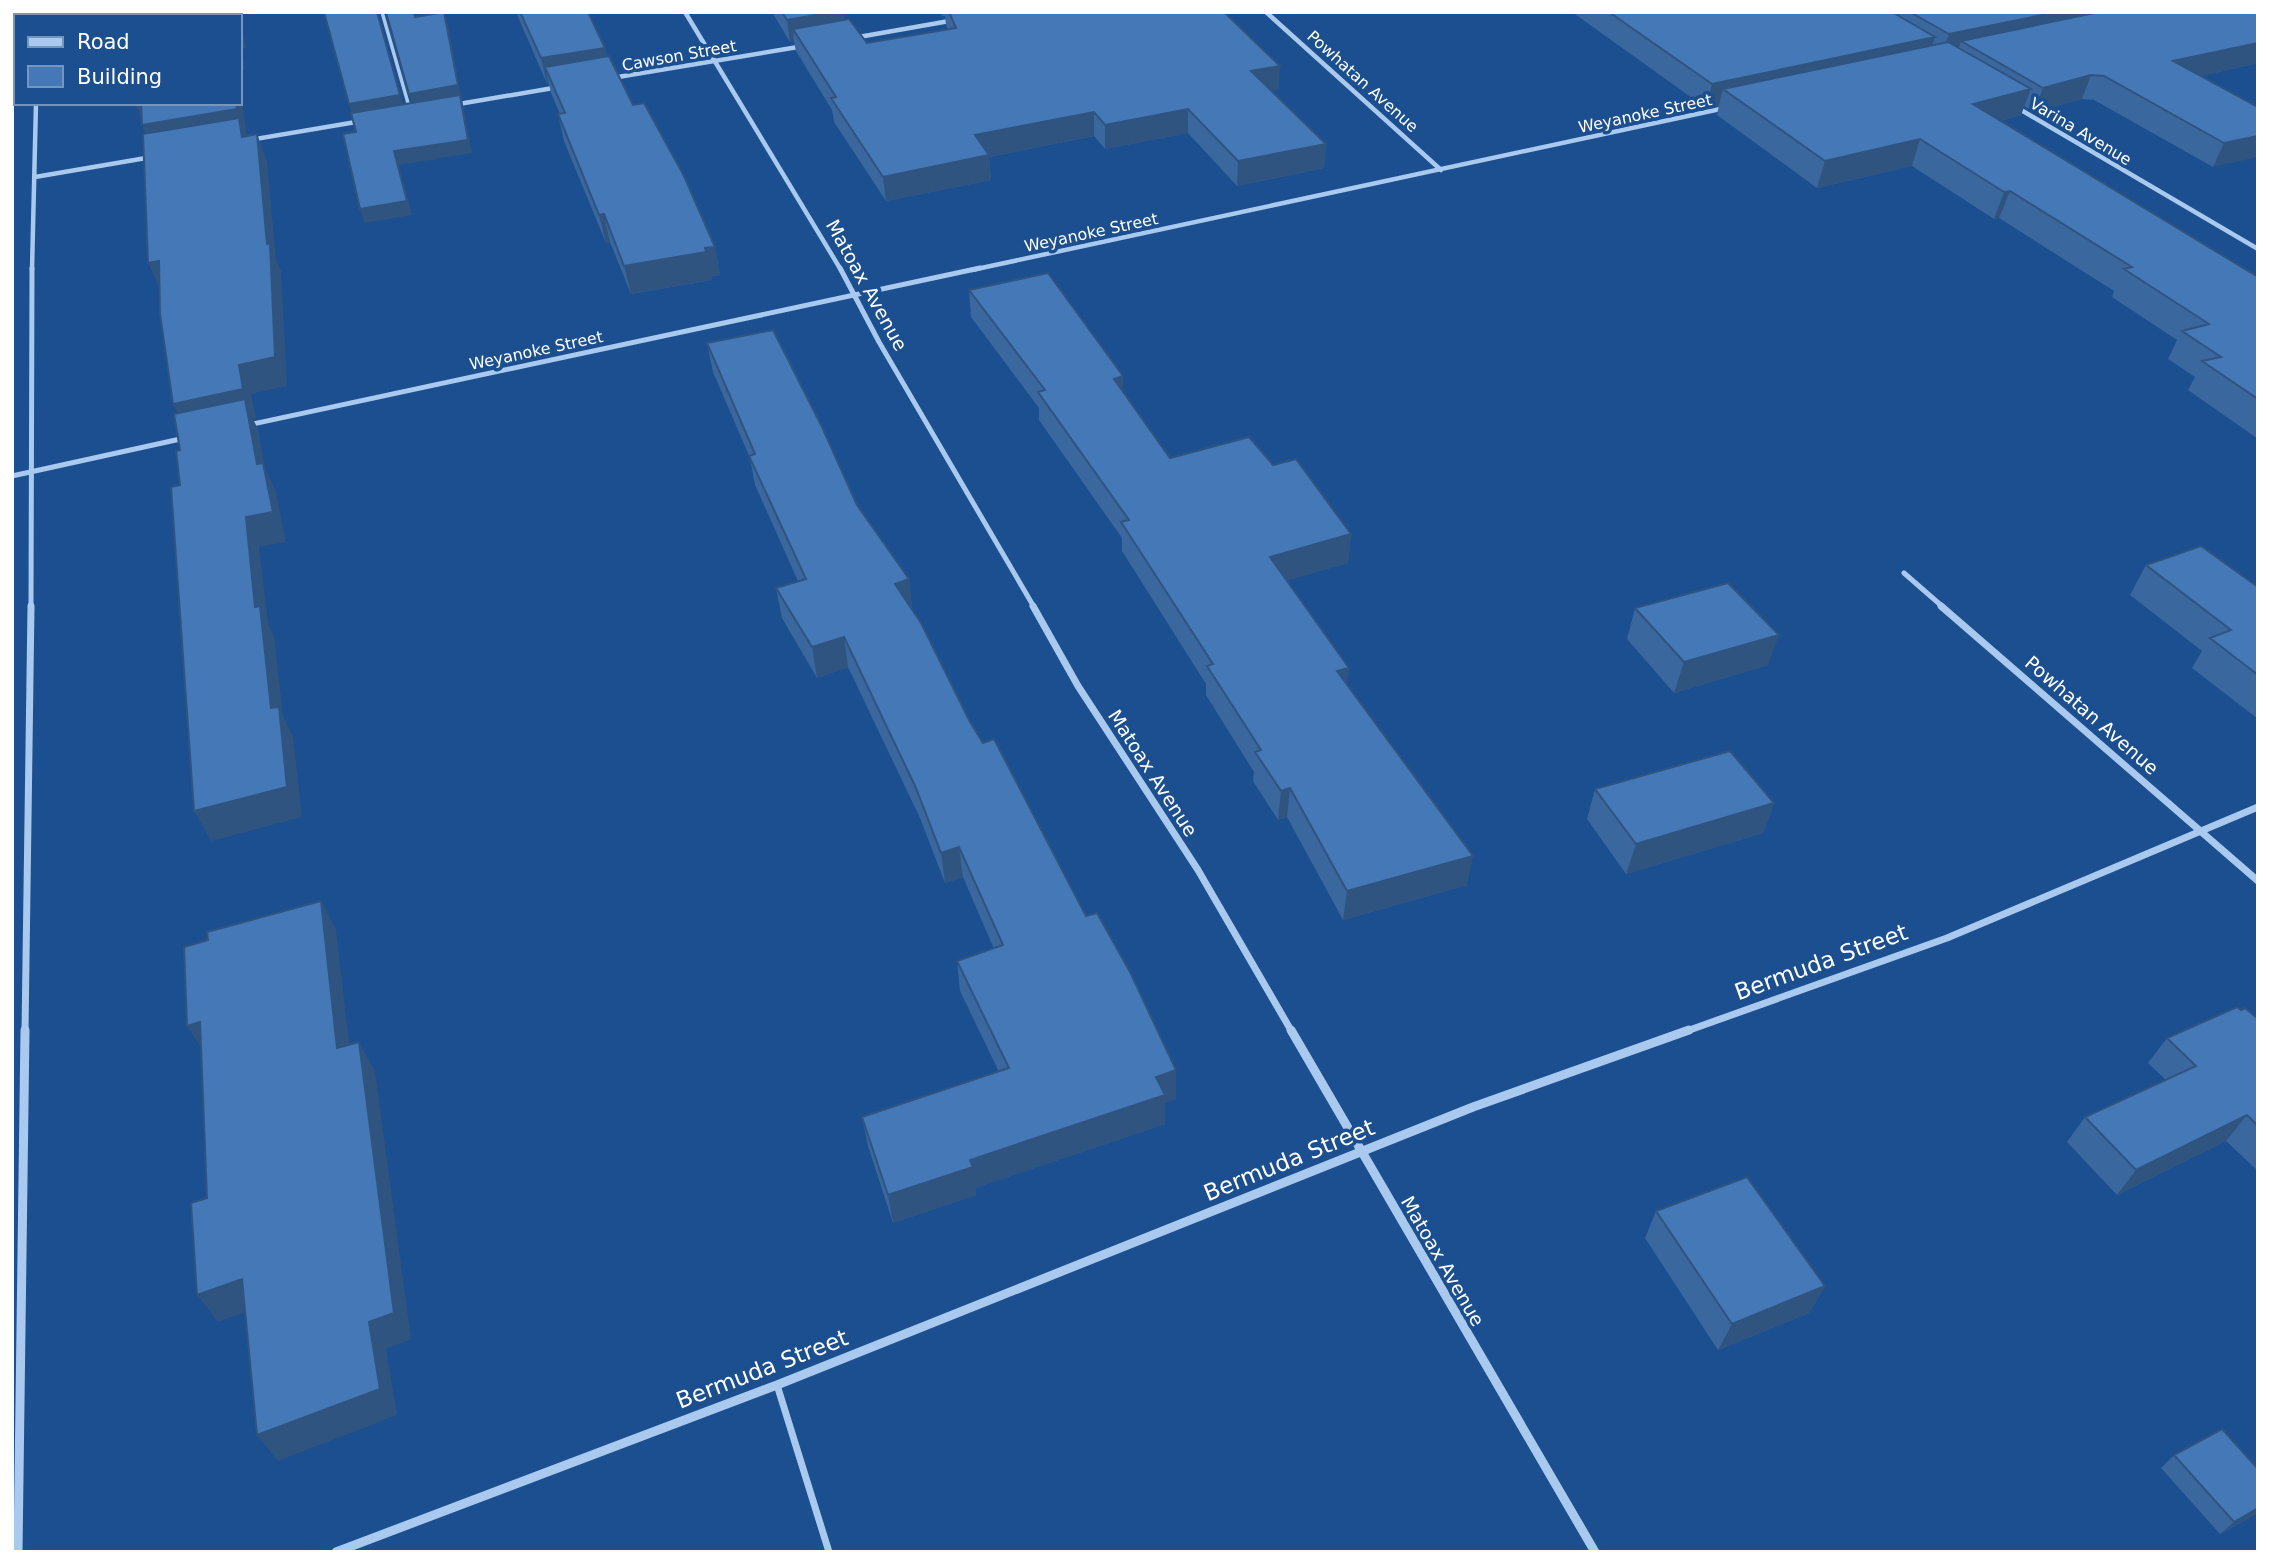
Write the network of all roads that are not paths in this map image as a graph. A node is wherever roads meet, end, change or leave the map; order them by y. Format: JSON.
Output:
{"nodes":[{"id":1,"x":382,"y":12,"type":"edge"},
{"id":2,"x":685,"y":12,"type":"edge"},
{"id":3,"x":1266,"y":12,"type":"edge"},
{"id":4,"x":969,"y":17,"type":"edge"},
{"id":5,"x":848,"y":38,"type":"edge"},
{"id":6,"x":808,"y":45,"type":"edge"},
{"id":7,"x":714,"y":61,"type":"junction"},
{"id":8,"x":609,"y":79,"type":"edge"},
{"id":9,"x":569,"y":86,"type":"edge"},
{"id":10,"x":2011,"y":104,"type":"edge"},
{"id":11,"x":36,"y":105,"type":"edge"},
{"id":12,"x":450,"y":106,"type":"edge"},
{"id":13,"x":1738,"y":106,"type":"edge"},
{"id":14,"x":424,"y":110,"type":"edge"},
{"id":15,"x":411,"y":113,"type":"junction"},
{"id":16,"x":397,"y":115,"type":"edge"},
{"id":17,"x":370,"y":120,"type":"edge"},
{"id":18,"x":236,"y":143,"type":"edge"},
{"id":19,"x":156,"y":156,"type":"edge"},
{"id":20,"x":1441,"y":170,"type":"junction"},
{"id":21,"x":35,"y":177,"type":"junction"},
{"id":22,"x":2258,"y":249,"type":"edge"},
{"id":23,"x":855,"y":295,"type":"junction"},
{"id":24,"x":246,"y":425,"type":"edge"},
{"id":25,"x":193,"y":437,"type":"edge"},
{"id":26,"x":33,"y":472,"type":"junction"},
{"id":27,"x":12,"y":476,"type":"edge"},
{"id":28,"x":1904,"y":573,"type":"dead end"},
{"id":29,"x":2258,"y":807,"type":"edge"},
{"id":30,"x":2201,"y":830,"type":"junction"},
{"id":31,"x":2258,"y":881,"type":"edge"},
{"id":32,"x":1361,"y":1152,"type":"junction"},
{"id":33,"x":777,"y":1385,"type":"junction"},
{"id":34,"x":18,"y":1552,"type":"edge"},
{"id":35,"x":336,"y":1552,"type":"edge"},
{"id":36,"x":829,"y":1552,"type":"edge"},
{"id":37,"x":1595,"y":1552,"type":"edge"}],
"edges":[{"from":1,"to":15,"type":"lane"},
{"from":2,"to":7,"type":"street","name":"Matoax Avenue"},
{"from":3,"to":20,"type":"street","name":"Powhatan Avenue"},
{"from":4,"to":5,"type":"street"},
{"from":6,"to":7,"type":"street","name":"Cawson Street"},
{"from":7,"to":8,"type":"street","name":"Cawson Street"},
{"from":7,"to":23,"type":"street","name":"Matoax Avenue"},
{"from":9,"to":12,"type":"street"},
{"from":10,"to":22,"type":"street","name":"Varina Avenue"},
{"from":11,"to":21,"type":"street"},
{"from":13,"to":20,"type":"street","name":"Weyanoke Street"},
{"from":14,"to":15,"type":"street"},
{"from":15,"to":16,"type":"street"},
{"from":17,"to":18,"type":"street"},
{"from":19,"to":21,"type":"street"},
{"from":20,"to":23,"type":"street","name":"Weyanoke Street"},
{"from":21,"to":26,"type":"street"},
{"from":23,"to":24,"type":"street","name":"Weyanoke Street"},
{"from":23,"to":32,"type":"street","name":"Matoax Avenue"},
{"from":25,"to":26,"type":"street"},
{"from":26,"to":27,"type":"street"},
{"from":26,"to":34,"type":"street"},
{"from":28,"to":30,"type":"street","name":"Powhatan Avenue"},
{"from":29,"to":30,"type":"street","name":"Bermuda Street"},
{"from":30,"to":31,"type":"street","name":"Powhatan Avenue"},
{"from":30,"to":32,"type":"street","name":"Bermuda Street"},
{"from":32,"to":33,"type":"street","name":"Bermuda Street"},
{"from":32,"to":37,"type":"street","name":"Matoax Avenue"},
{"from":33,"to":35,"type":"street","name":"Bermuda Street"},
{"from":33,"to":36,"type":"lane"}]}
